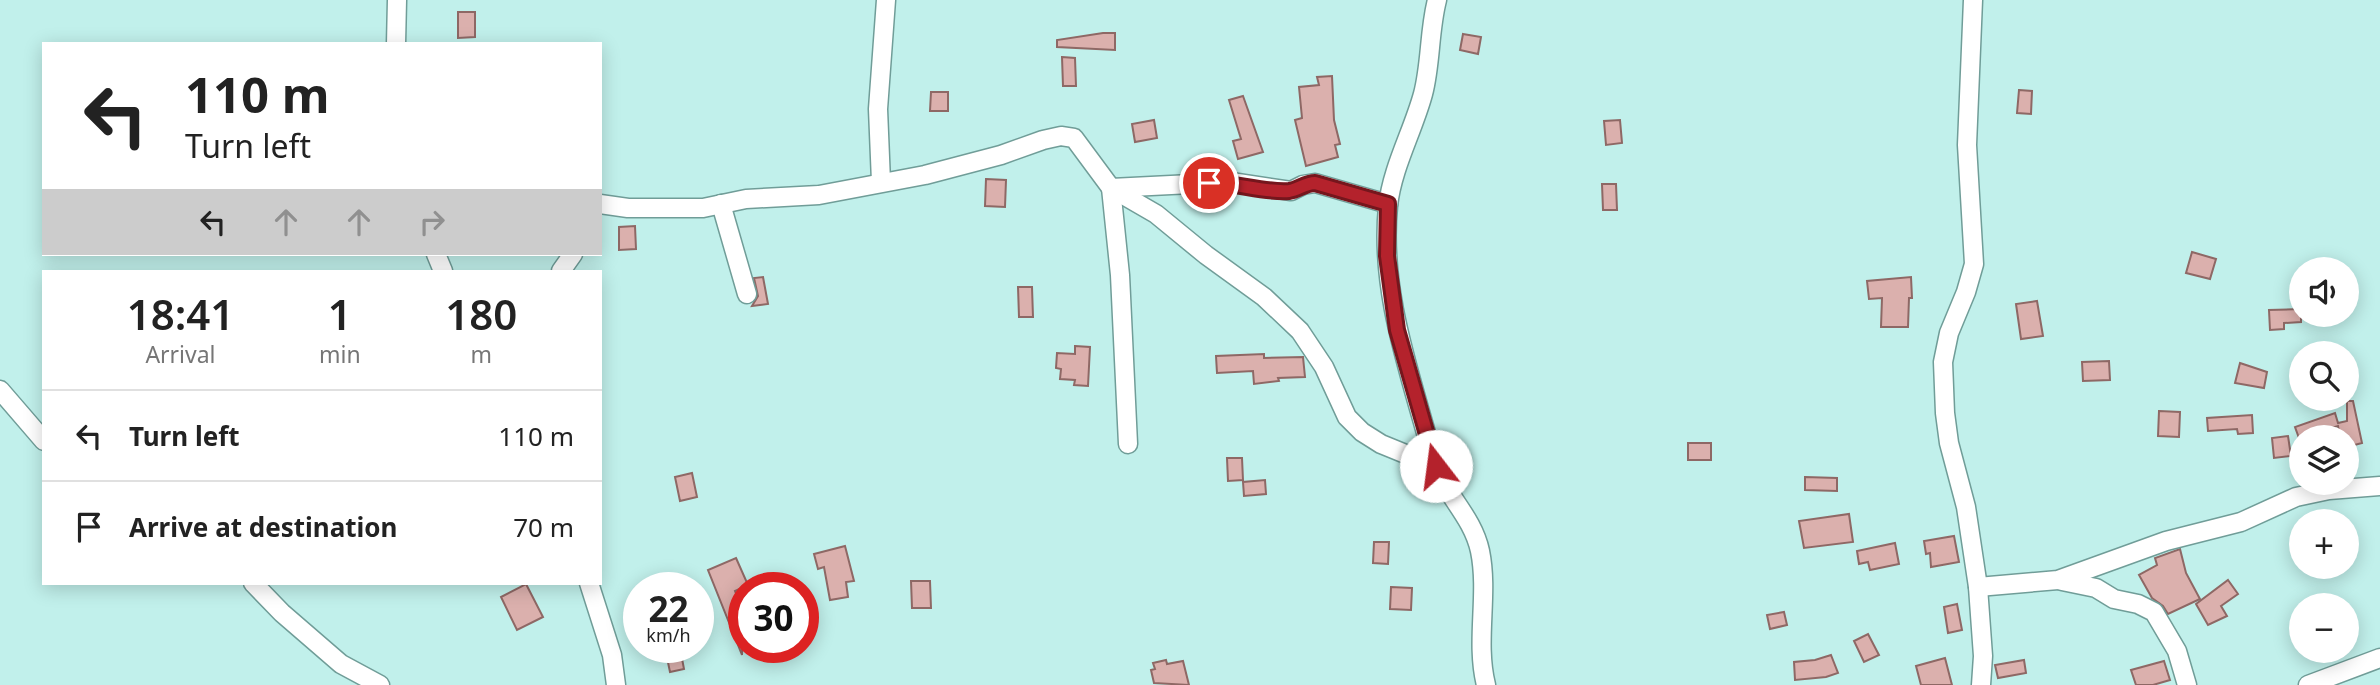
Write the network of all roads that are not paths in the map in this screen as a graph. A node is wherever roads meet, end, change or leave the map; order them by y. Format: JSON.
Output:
{"nodes":[{"id":1,"x":397,"y":0,"type":"edge"},
{"id":2,"x":886,"y":0,"type":"edge"},
{"id":3,"x":1437,"y":0,"type":"edge"},
{"id":4,"x":1973,"y":0,"type":"edge"},
{"id":5,"x":396,"y":42,"type":"edge"},
{"id":6,"x":881,"y":182,"type":"junction"},
{"id":7,"x":1111,"y":188,"type":"junction"},
{"id":8,"x":602,"y":204,"type":"edge"},
{"id":9,"x":721,"y":204,"type":"junction"},
{"id":10,"x":1388,"y":204,"type":"junction"},
{"id":11,"x":747,"y":294,"type":"dead end"},
{"id":12,"x":0,"y":390,"type":"edge"},
{"id":13,"x":42,"y":438,"type":"edge"},
{"id":14,"x":1128,"y":444,"type":"dead end"},
{"id":15,"x":1436,"y":466,"type":"junction"},
{"id":16,"x":2380,"y":486,"type":"edge"},
{"id":17,"x":2058,"y":580,"type":"junction"},
{"id":18,"x":255,"y":585,"type":"edge"},
{"id":19,"x":590,"y":585,"type":"edge"},
{"id":20,"x":1978,"y":587,"type":"junction"},
{"id":21,"x":2380,"y":657,"type":"edge"},
{"id":22,"x":380,"y":685,"type":"edge"},
{"id":23,"x":615,"y":685,"type":"edge"},
{"id":24,"x":1486,"y":685,"type":"edge"},
{"id":25,"x":1982,"y":685,"type":"edge"},
{"id":26,"x":2187,"y":685,"type":"edge"},
{"id":27,"x":2308,"y":685,"type":"edge"}],
"edges":[{"from":1,"to":5,"type":"street"},
{"from":2,"to":6,"type":"street"},
{"from":3,"to":10,"type":"street"},
{"from":4,"to":20,"type":"street"},
{"from":6,"to":7,"type":"street"},
{"from":6,"to":9,"type":"street"},
{"from":7,"to":10,"type":"street"},
{"from":7,"to":14,"type":"street"},
{"from":7,"to":15,"type":"street"},
{"from":8,"to":9,"type":"street"},
{"from":9,"to":11,"type":"street"},
{"from":10,"to":15,"type":"street"},
{"from":12,"to":13,"type":"street"},
{"from":15,"to":24,"type":"street"},
{"from":16,"to":17,"type":"street"},
{"from":17,"to":20,"type":"street"},
{"from":17,"to":26,"type":"street"},
{"from":18,"to":22,"type":"street"},
{"from":19,"to":23,"type":"street"},
{"from":20,"to":25,"type":"street"},
{"from":21,"to":27,"type":"street"}]}
